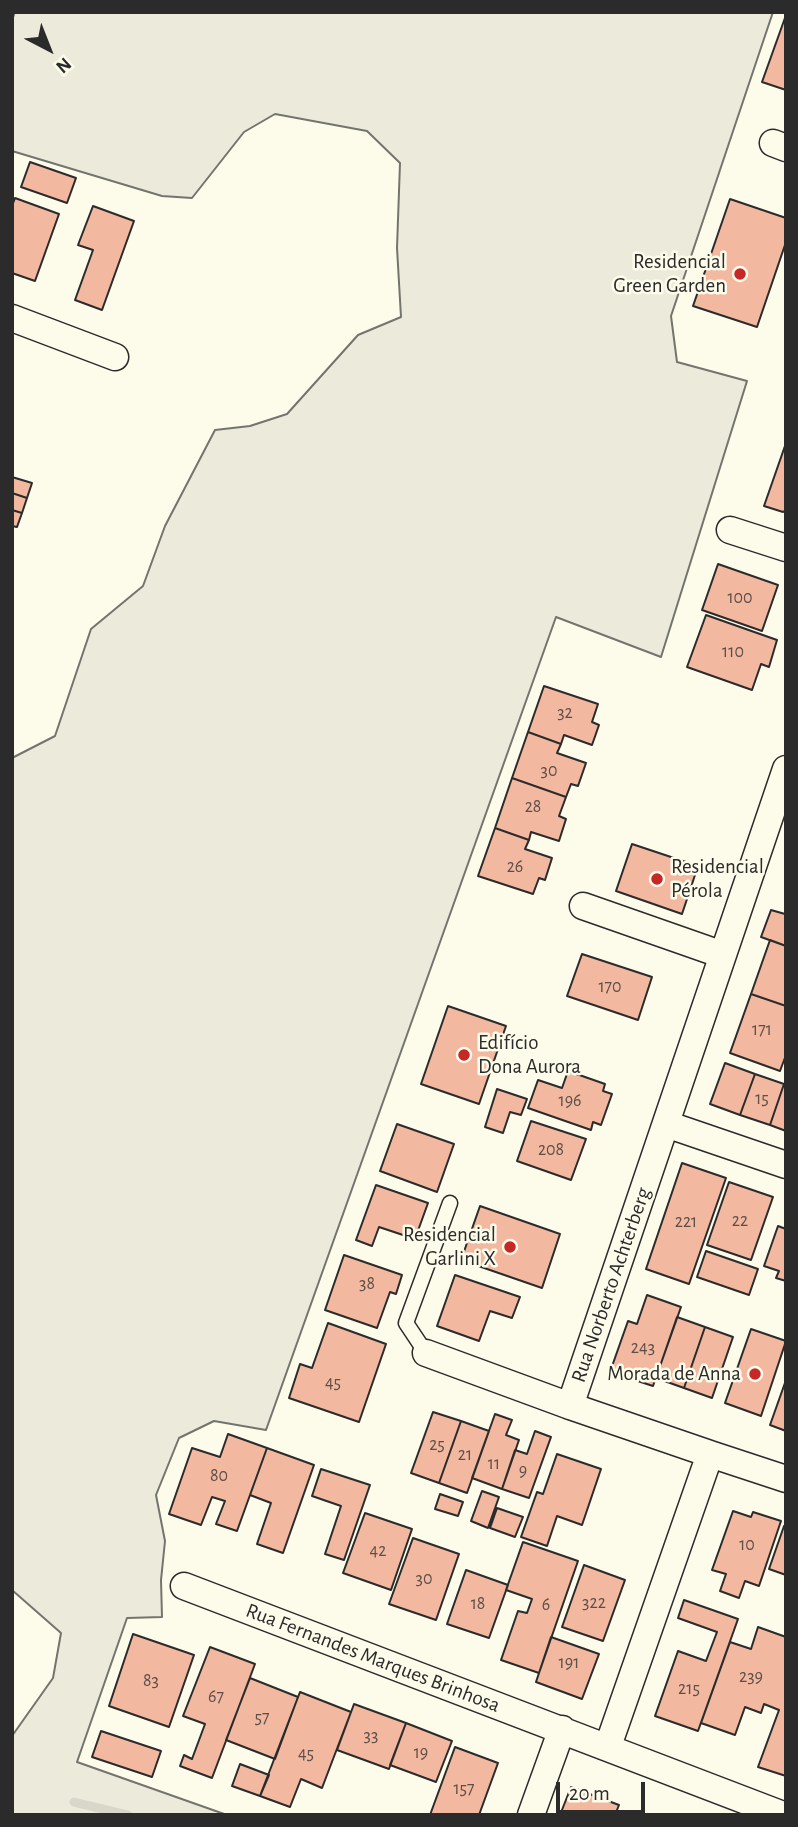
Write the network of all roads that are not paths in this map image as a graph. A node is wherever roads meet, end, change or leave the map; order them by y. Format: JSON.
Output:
{"nodes":[{"id":1,"x":12,"y":318,"type":"edge"},
{"id":2,"x":115,"y":357,"type":"dead end"},
{"id":3,"x":730,"y":530,"type":"dead end"},
{"id":4,"x":786,"y":548,"type":"edge"},
{"id":5,"x":786,"y":769,"type":"edge"},
{"id":6,"x":774,"y":842,"type":"edge"},
{"id":7,"x":583,"y":906,"type":"dead end"},
{"id":8,"x":723,"y":955,"type":"junction"},
{"id":9,"x":666,"y":1124,"type":"junction"},
{"id":10,"x":786,"y":1165,"type":"edge"},
{"id":11,"x":450,"y":1203,"type":"dead end"},
{"id":12,"x":426,"y":1353,"type":"joint"},
{"id":13,"x":570,"y":1406,"type":"junction"},
{"id":14,"x":710,"y":1454,"type":"junction"},
{"id":15,"x":786,"y":1479,"type":"edge"},
{"id":16,"x":184,"y":1586,"type":"dead end"},
{"id":17,"x":562,"y":1729,"type":"junction"},
{"id":18,"x":608,"y":1746,"type":"junction"},
{"id":19,"x":531,"y":1815,"type":"edge"},
{"id":20,"x":782,"y":1815,"type":"edge"}],
"edges":[{"from":1,"to":2,"type":"street"},
{"from":3,"to":4,"type":"street"},
{"from":5,"to":6,"type":"street","name":"Rua Norberto Achterberg"},
{"from":6,"to":8,"type":"street","name":"Rua Norberto Achterberg"},
{"from":7,"to":8,"type":"street"},
{"from":8,"to":9,"type":"street","name":"Rua Norberto Achterberg"},
{"from":9,"to":10,"type":"street"},
{"from":9,"to":13,"type":"street","name":"Rua Norberto Achterberg"},
{"from":11,"to":12,"type":"lane"},
{"from":12,"to":13,"type":"street"},
{"from":13,"to":14,"type":"street","name":"Rua Norberto Achterberg"},
{"from":14,"to":15,"type":"street","name":"Rua Norberto Achterberg"},
{"from":14,"to":18,"type":"street"},
{"from":16,"to":17,"type":"street","name":"Rua Fernandes Marques Brinhosa"},
{"from":17,"to":18,"type":"street","name":"Rua Fernandes Marques Brinhosa"},
{"from":17,"to":19,"type":"street"},
{"from":18,"to":20,"type":"street","name":"Rua Fernandes Marques Brinhosa"}]}
